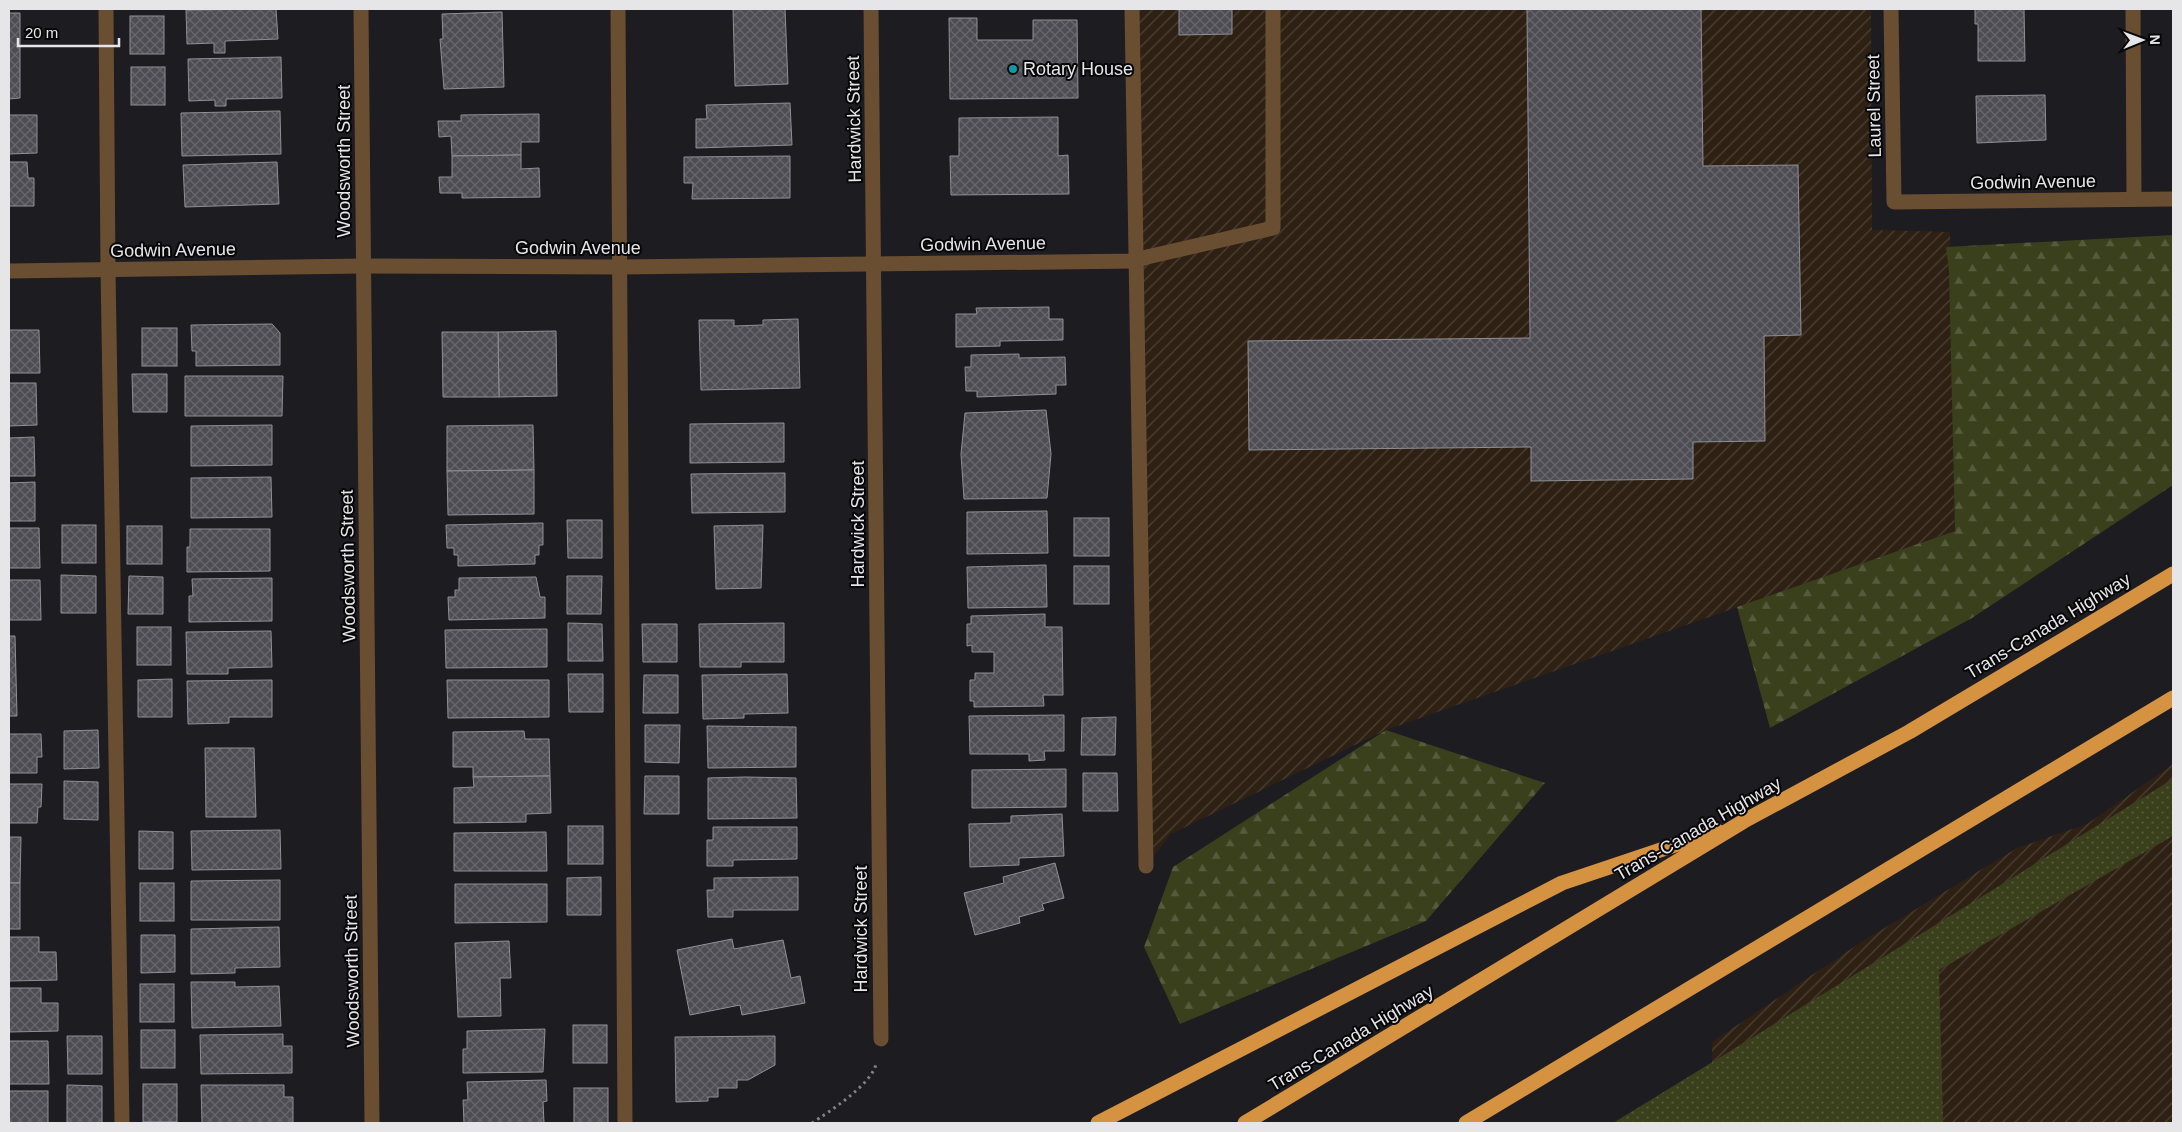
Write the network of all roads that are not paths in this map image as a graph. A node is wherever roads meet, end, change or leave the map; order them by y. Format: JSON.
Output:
{"nodes":[{"id":1,"x":106,"y":9,"type":"edge"},
{"id":2,"x":361,"y":9,"type":"edge"},
{"id":3,"x":618,"y":9,"type":"edge"},
{"id":4,"x":871,"y":9,"type":"edge"},
{"id":5,"x":1132,"y":9,"type":"edge"},
{"id":6,"x":1273,"y":9,"type":"edge"},
{"id":7,"x":1891,"y":9,"type":"edge"},
{"id":8,"x":2132,"y":9,"type":"edge"},
{"id":9,"x":2173,"y":199,"type":"edge"},
{"id":10,"x":2134,"y":200,"type":"junction"},
{"id":11,"x":1894,"y":202,"type":"joint"},
{"id":12,"x":1141,"y":259,"type":"junction"},
{"id":13,"x":874,"y":264,"type":"junction"},
{"id":14,"x":364,"y":266,"type":"junction"},
{"id":15,"x":620,"y":267,"type":"junction"},
{"id":16,"x":108,"y":270,"type":"junction"},
{"id":17,"x":9,"y":271,"type":"edge"},
{"id":18,"x":2173,"y":574,"type":"edge"},
{"id":19,"x":2173,"y":698,"type":"edge"},
{"id":20,"x":1744,"y":821,"type":"junction"},
{"id":21,"x":1146,"y":866,"type":"dead end"},
{"id":22,"x":880,"y":1039,"type":"road end"},
{"id":23,"x":122,"y":1123,"type":"edge"},
{"id":24,"x":372,"y":1123,"type":"edge"},
{"id":25,"x":625,"y":1123,"type":"edge"},
{"id":26,"x":1098,"y":1123,"type":"edge"},
{"id":27,"x":1245,"y":1123,"type":"edge"},
{"id":28,"x":1466,"y":1123,"type":"edge"}],
"edges":[{"from":1,"to":16,"type":"street"},
{"from":2,"to":14,"type":"street","name":"Woodsworth Street"},
{"from":3,"to":15,"type":"street"},
{"from":4,"to":13,"type":"street","name":"Hardwick Street"},
{"from":5,"to":12,"type":"street"},
{"from":6,"to":12,"type":"street","name":"Godwin Avenue"},
{"from":7,"to":11,"type":"street","name":"Laurel Street"},
{"from":8,"to":10,"type":"street"},
{"from":9,"to":10,"type":"street","name":"Godwin Avenue"},
{"from":10,"to":11,"type":"street","name":"Godwin Avenue"},
{"from":12,"to":13,"type":"street","name":"Godwin Avenue"},
{"from":12,"to":21,"type":"street"},
{"from":13,"to":15,"type":"street","name":"Godwin Avenue"},
{"from":13,"to":22,"type":"street","name":"Hardwick Street"},
{"from":14,"to":15,"type":"street","name":"Godwin Avenue"},
{"from":14,"to":16,"type":"street","name":"Godwin Avenue"},
{"from":14,"to":24,"type":"street","name":"Woodsworth Street"},
{"from":15,"to":25,"type":"street"},
{"from":16,"to":17,"type":"street","name":"Godwin Avenue"},
{"from":16,"to":23,"type":"street"},
{"from":18,"to":20,"type":"highway","name":"Trans-Canada Highway"},
{"from":19,"to":28,"type":"highway"},
{"from":20,"to":26,"type":"highway"},
{"from":20,"to":27,"type":"highway","name":"Trans-Canada Highway"}]}
